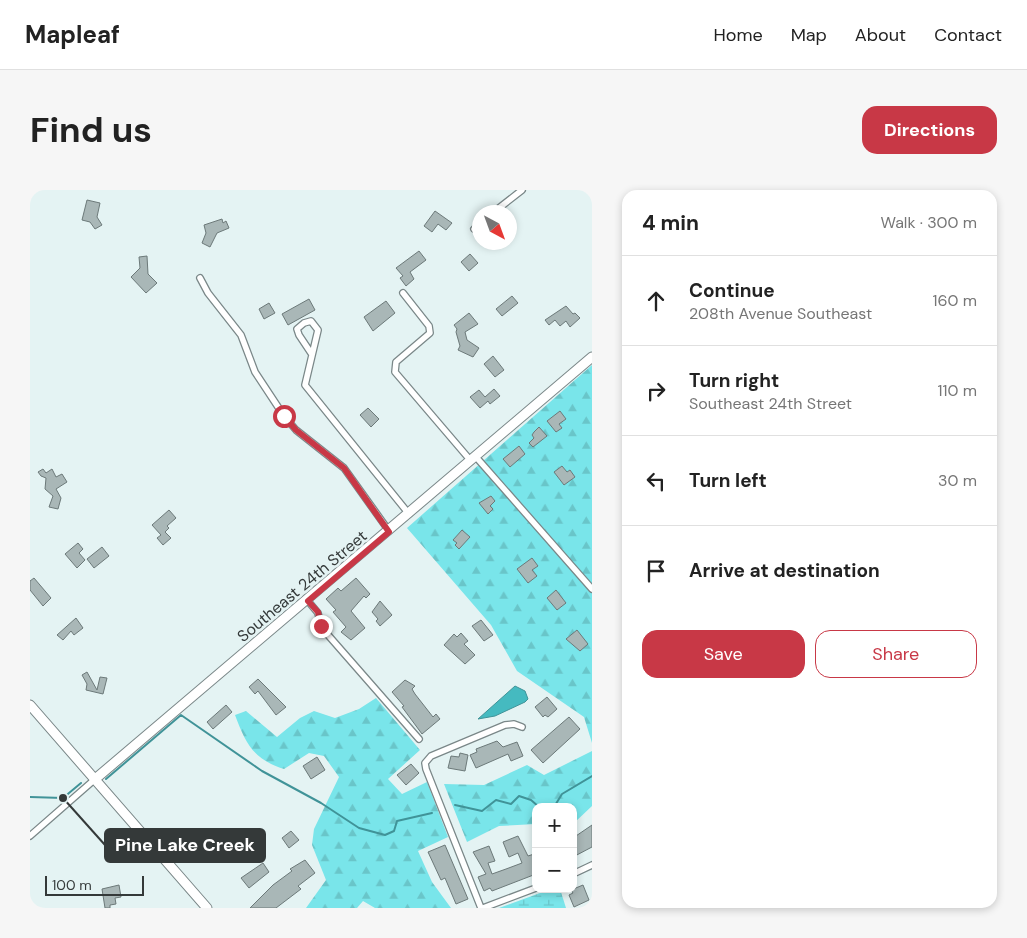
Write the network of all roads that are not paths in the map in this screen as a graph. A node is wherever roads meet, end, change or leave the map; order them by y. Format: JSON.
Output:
{"nodes":[{"id":1,"x":522,"y":190,"type":"edge"},
{"id":2,"x":503,"y":205,"type":"edge"},
{"id":3,"x":200,"y":278,"type":"dead end"},
{"id":4,"x":403,"y":293,"type":"dead end"},
{"id":5,"x":311,"y":353,"type":"junction"},
{"id":6,"x":592,"y":358,"type":"edge"},
{"id":7,"x":473,"y":459,"type":"junction"},
{"id":8,"x":409,"y":514,"type":"junction"},
{"id":9,"x":389,"y":532,"type":"junction"},
{"id":10,"x":592,"y":589,"type":"edge"},
{"id":11,"x":308,"y":601,"type":"junction"},
{"id":12,"x":30,"y":705,"type":"edge"},
{"id":13,"x":522,"y":727,"type":"dead end"},
{"id":14,"x":419,"y":739,"type":"dead end"},
{"id":15,"x":94,"y":780,"type":"junction"},
{"id":16,"x":30,"y":836,"type":"edge"},
{"id":17,"x":592,"y":865,"type":"edge"},
{"id":18,"x":577,"y":872,"type":"edge"},
{"id":19,"x":532,"y":889,"type":"edge"},
{"id":20,"x":207,"y":908,"type":"edge"},
{"id":21,"x":482,"y":908,"type":"edge"}],
"edges":[{"from":1,"to":2,"type":"street"},
{"from":3,"to":9,"type":"street"},
{"from":4,"to":7,"type":"street"},
{"from":5,"to":5,"type":"street"},
{"from":5,"to":8,"type":"street"},
{"from":6,"to":7,"type":"street","name":"Southeast 24th Street"},
{"from":7,"to":8,"type":"street","name":"Southeast 24th Street"},
{"from":7,"to":10,"type":"street"},
{"from":8,"to":9,"type":"street","name":"Southeast 24th Street"},
{"from":9,"to":11,"type":"street","name":"Southeast 24th Street"},
{"from":11,"to":14,"type":"street"},
{"from":11,"to":15,"type":"street","name":"Southeast 24th Street"},
{"from":12,"to":15,"type":"street"},
{"from":13,"to":21,"type":"street"},
{"from":15,"to":16,"type":"street","name":"Southeast 24th Street"},
{"from":15,"to":20,"type":"street"},
{"from":17,"to":18,"type":"street"},
{"from":19,"to":21,"type":"street"}]}
